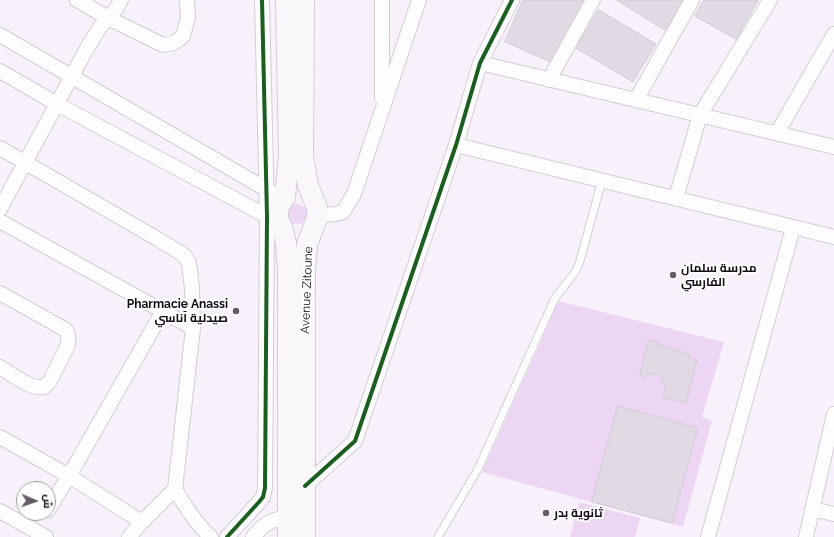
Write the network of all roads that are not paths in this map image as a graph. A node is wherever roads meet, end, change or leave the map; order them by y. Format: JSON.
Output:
{"nodes":[{"id":1,"x":77,"y":0,"type":"edge"},
{"id":2,"x":121,"y":0,"type":"edge"},
{"id":3,"x":188,"y":0,"type":"edge"},
{"id":4,"x":262,"y":0,"type":"edge"},
{"id":5,"x":286,"y":0,"type":"edge"},
{"id":6,"x":304,"y":0,"type":"edge"},
{"id":7,"x":382,"y":0,"type":"edge"},
{"id":8,"x":420,"y":0,"type":"edge"},
{"id":9,"x":512,"y":0,"type":"edge"},
{"id":10,"x":593,"y":0,"type":"edge"},
{"id":11,"x":692,"y":0,"type":"edge"},
{"id":12,"x":770,"y":0,"type":"edge"},
{"id":13,"x":108,"y":18,"type":"junction"},
{"id":14,"x":834,"y":34,"type":"edge"},
{"id":15,"x":0,"y":35,"type":"edge"},
{"id":16,"x":480,"y":63,"type":"junction"},
{"id":17,"x":0,"y":72,"type":"edge"},
{"id":18,"x":72,"y":76,"type":"junction"},
{"id":19,"x":549,"y":80,"type":"junction"},
{"id":20,"x":636,"y":100,"type":"junction"},
{"id":21,"x":57,"y":104,"type":"junction"},
{"id":22,"x":382,"y":110,"type":"junction"},
{"id":23,"x":700,"y":115,"type":"junction"},
{"id":24,"x":777,"y":134,"type":"junction"},
{"id":25,"x":456,"y":145,"type":"junction"},
{"id":26,"x":834,"y":147,"type":"edge"},
{"id":27,"x":0,"y":148,"type":"edge"},
{"id":28,"x":25,"y":163,"type":"junction"},
{"id":29,"x":602,"y":180,"type":"junction"},
{"id":30,"x":266,"y":188,"type":"junction"},
{"id":31,"x":676,"y":198,"type":"junction"},
{"id":32,"x":284,"y":199,"type":"junction"},
{"id":33,"x":0,"y":209,"type":"edge"},
{"id":34,"x":315,"y":215,"type":"junction"},
{"id":35,"x":0,"y":220,"type":"edge"},
{"id":36,"x":276,"y":222,"type":"junction"},
{"id":37,"x":793,"y":228,"type":"junction"},
{"id":38,"x":834,"y":237,"type":"edge"},
{"id":39,"x":0,"y":293,"type":"edge"},
{"id":40,"x":163,"y":311,"type":"junction"},
{"id":41,"x":193,"y":328,"type":"junction"},
{"id":42,"x":0,"y":367,"type":"edge"},
{"id":43,"x":834,"y":414,"type":"edge"},
{"id":44,"x":0,"y":437,"type":"edge"},
{"id":45,"x":830,"y":450,"type":"edge"},
{"id":46,"x":69,"y":476,"type":"junction"},
{"id":47,"x":305,"y":486,"type":"junction"},
{"id":48,"x":175,"y":489,"type":"junction"},
{"id":49,"x":56,"y":497,"type":"edge"},
{"id":50,"x":812,"y":509,"type":"junction"},
{"id":51,"x":0,"y":512,"type":"edge"},
{"id":52,"x":834,"y":514,"type":"edge"},
{"id":53,"x":288,"y":517,"type":"junction"},
{"id":54,"x":43,"y":521,"type":"edge"},
{"id":55,"x":142,"y":522,"type":"junction"},
{"id":56,"x":38,"y":535,"type":"edge"},
{"id":57,"x":129,"y":537,"type":"edge"},
{"id":58,"x":211,"y":537,"type":"edge"},
{"id":59,"x":227,"y":537,"type":"edge"},
{"id":60,"x":253,"y":537,"type":"edge"},
{"id":61,"x":288,"y":537,"type":"edge"},
{"id":62,"x":305,"y":537,"type":"edge"},
{"id":63,"x":438,"y":537,"type":"edge"},
{"id":64,"x":708,"y":537,"type":"edge"},
{"id":65,"x":806,"y":537,"type":"edge"}],
"edges":[{"from":1,"to":13,"type":"street"},
{"from":2,"to":13,"type":"street"},
{"from":3,"to":13,"type":"street"},
{"from":4,"to":30,"type":"street"},
{"from":5,"to":32,"type":"main road","name":"Avenue Zitoune"},
{"from":6,"to":34,"type":"main road"},
{"from":7,"to":22,"type":"street"},
{"from":8,"to":22,"type":"street"},
{"from":9,"to":16,"type":"street"},
{"from":10,"to":19,"type":"street"},
{"from":11,"to":20,"type":"street"},
{"from":12,"to":23,"type":"street"},
{"from":13,"to":18,"type":"street"},
{"from":14,"to":24,"type":"street"},
{"from":15,"to":18,"type":"street"},
{"from":16,"to":19,"type":"street"},
{"from":16,"to":25,"type":"street"},
{"from":17,"to":21,"type":"street"},
{"from":18,"to":21,"type":"street"},
{"from":18,"to":30,"type":"street"},
{"from":19,"to":20,"type":"street"},
{"from":20,"to":23,"type":"street"},
{"from":21,"to":28,"type":"street"},
{"from":21,"to":36,"type":"street"},
{"from":22,"to":34,"type":"street"},
{"from":23,"to":24,"type":"street"},
{"from":23,"to":31,"type":"street"},
{"from":24,"to":26,"type":"street"},
{"from":25,"to":29,"type":"street"},
{"from":25,"to":47,"type":"street"},
{"from":27,"to":28,"type":"street"},
{"from":28,"to":33,"type":"street"},
{"from":28,"to":41,"type":"street"},
{"from":29,"to":31,"type":"street"},
{"from":29,"to":63,"type":"lane"},
{"from":30,"to":32,"type":"street"},
{"from":30,"to":36,"type":"street"},
{"from":31,"to":37,"type":"street"},
{"from":32,"to":34,"type":"main road"},
{"from":32,"to":36,"type":"main road","name":"Avenue Zitoune"},
{"from":34,"to":36,"type":"main road"},
{"from":34,"to":47,"type":"main road","name":"Avenue Zitoune"},
{"from":35,"to":40,"type":"street"},
{"from":36,"to":53,"type":"main road","name":"Avenue Zitoune"},
{"from":36,"to":59,"type":"street"},
{"from":37,"to":38,"type":"street"},
{"from":37,"to":64,"type":"street"},
{"from":39,"to":42,"type":"street"},
{"from":40,"to":41,"type":"street"},
{"from":40,"to":46,"type":"street"},
{"from":41,"to":48,"type":"street"},
{"from":43,"to":45,"type":"street"},
{"from":44,"to":46,"type":"street"},
{"from":45,"to":50,"type":"street"},
{"from":46,"to":49,"type":"street"},
{"from":46,"to":55,"type":"street"},
{"from":47,"to":62,"type":"main road","name":"Avenue Zitoune"},
{"from":48,"to":55,"type":"street"},
{"from":48,"to":58,"type":"street"},
{"from":50,"to":52,"type":"street"},
{"from":50,"to":65,"type":"street"},
{"from":51,"to":56,"type":"street"},
{"from":53,"to":60,"type":"street"},
{"from":53,"to":61,"type":"main road","name":"Avenue Zitoune"},
{"from":54,"to":56,"type":"street"},
{"from":55,"to":57,"type":"street"}]}
